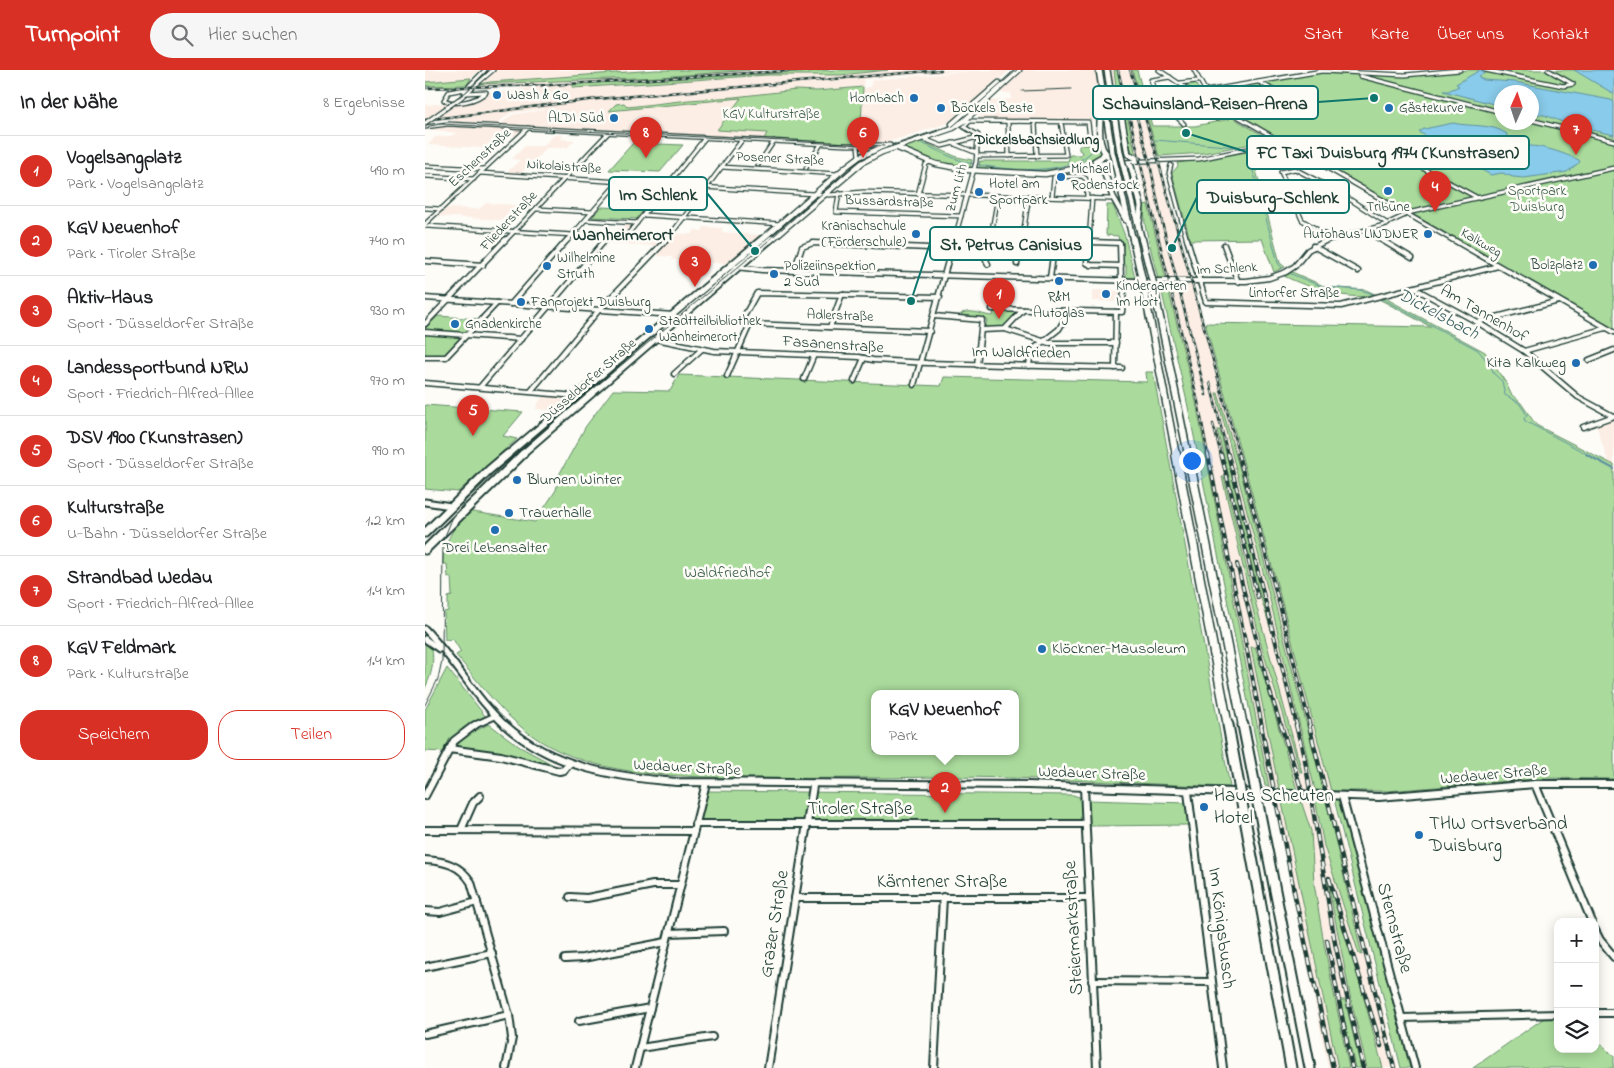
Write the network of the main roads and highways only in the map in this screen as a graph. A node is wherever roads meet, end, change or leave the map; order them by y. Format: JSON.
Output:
{"nodes":[{"id":1,"x":1014,"y":70,"type":"edge"},
{"id":2,"x":1019,"y":70,"type":"edge"},
{"id":3,"x":1099,"y":70,"type":"edge"},
{"id":4,"x":1107,"y":70,"type":"edge"},
{"id":5,"x":1112,"y":96,"type":"junction"},
{"id":6,"x":1102,"y":113,"type":"junction"},
{"id":7,"x":966,"y":120,"type":"junction"},
{"id":8,"x":888,"y":145,"type":"junction"},
{"id":9,"x":896,"y":147,"type":"junction"},
{"id":10,"x":1105,"y":152,"type":"junction"},
{"id":11,"x":1127,"y":154,"type":"junction"},
{"id":12,"x":1095,"y":161,"type":"junction"},
{"id":13,"x":1119,"y":162,"type":"junction"},
{"id":14,"x":1131,"y":166,"type":"junction"},
{"id":15,"x":1079,"y":168,"type":"junction"},
{"id":16,"x":1105,"y":171,"type":"junction"},
{"id":17,"x":1029,"y":173,"type":"junction"},
{"id":18,"x":1129,"y":223,"type":"junction"},
{"id":19,"x":1139,"y":223,"type":"junction"},
{"id":20,"x":425,"y":533,"type":"edge"},
{"id":21,"x":425,"y":550,"type":"edge"},
{"id":22,"x":1291,"y":1068,"type":"edge"},
{"id":23,"x":1310,"y":1068,"type":"edge"}],
"edges":[{"from":1,"to":7,"type":"main road","name":"Düsseldorfer Straße"},
{"from":2,"to":7,"type":"main road","name":"Düsseldorfer Straße"},
{"from":3,"to":6,"type":"highway"},
{"from":4,"to":5,"type":"highway"},
{"from":5,"to":11,"type":"highway"},
{"from":5,"to":13,"type":"highway","bridge":true},
{"from":6,"to":10,"type":"highway"},
{"from":6,"to":18,"type":"highway","bridge":true},
{"from":7,"to":8,"type":"main road","name":"Düsseldorfer Straße"},
{"from":7,"to":9,"type":"main road","name":"Düsseldorfer Straße"},
{"from":8,"to":9,"type":"main road"},
{"from":8,"to":20,"type":"main road","name":"Düsseldorfer Straße"},
{"from":9,"to":17,"type":"main road"},
{"from":9,"to":21,"type":"main road","name":"Düsseldorfer Straße"},
{"from":10,"to":12,"type":"highway"},
{"from":10,"to":13,"type":"highway"},
{"from":11,"to":13,"type":"highway"},
{"from":11,"to":14,"type":"highway"},
{"from":12,"to":13,"type":"main road"},
{"from":12,"to":17,"type":"main road"},
{"from":13,"to":14,"type":"highway"},
{"from":13,"to":15,"type":"main road"},
{"from":13,"to":16,"type":"highway"},
{"from":13,"to":19,"type":"highway"},
{"from":14,"to":19,"type":"highway"},
{"from":15,"to":16,"type":"highway"},
{"from":15,"to":17,"type":"main road"},
{"from":16,"to":18,"type":"highway"},
{"from":18,"to":22,"type":"highway","bridge":true},
{"from":19,"to":23,"type":"highway","bridge":true}]}
